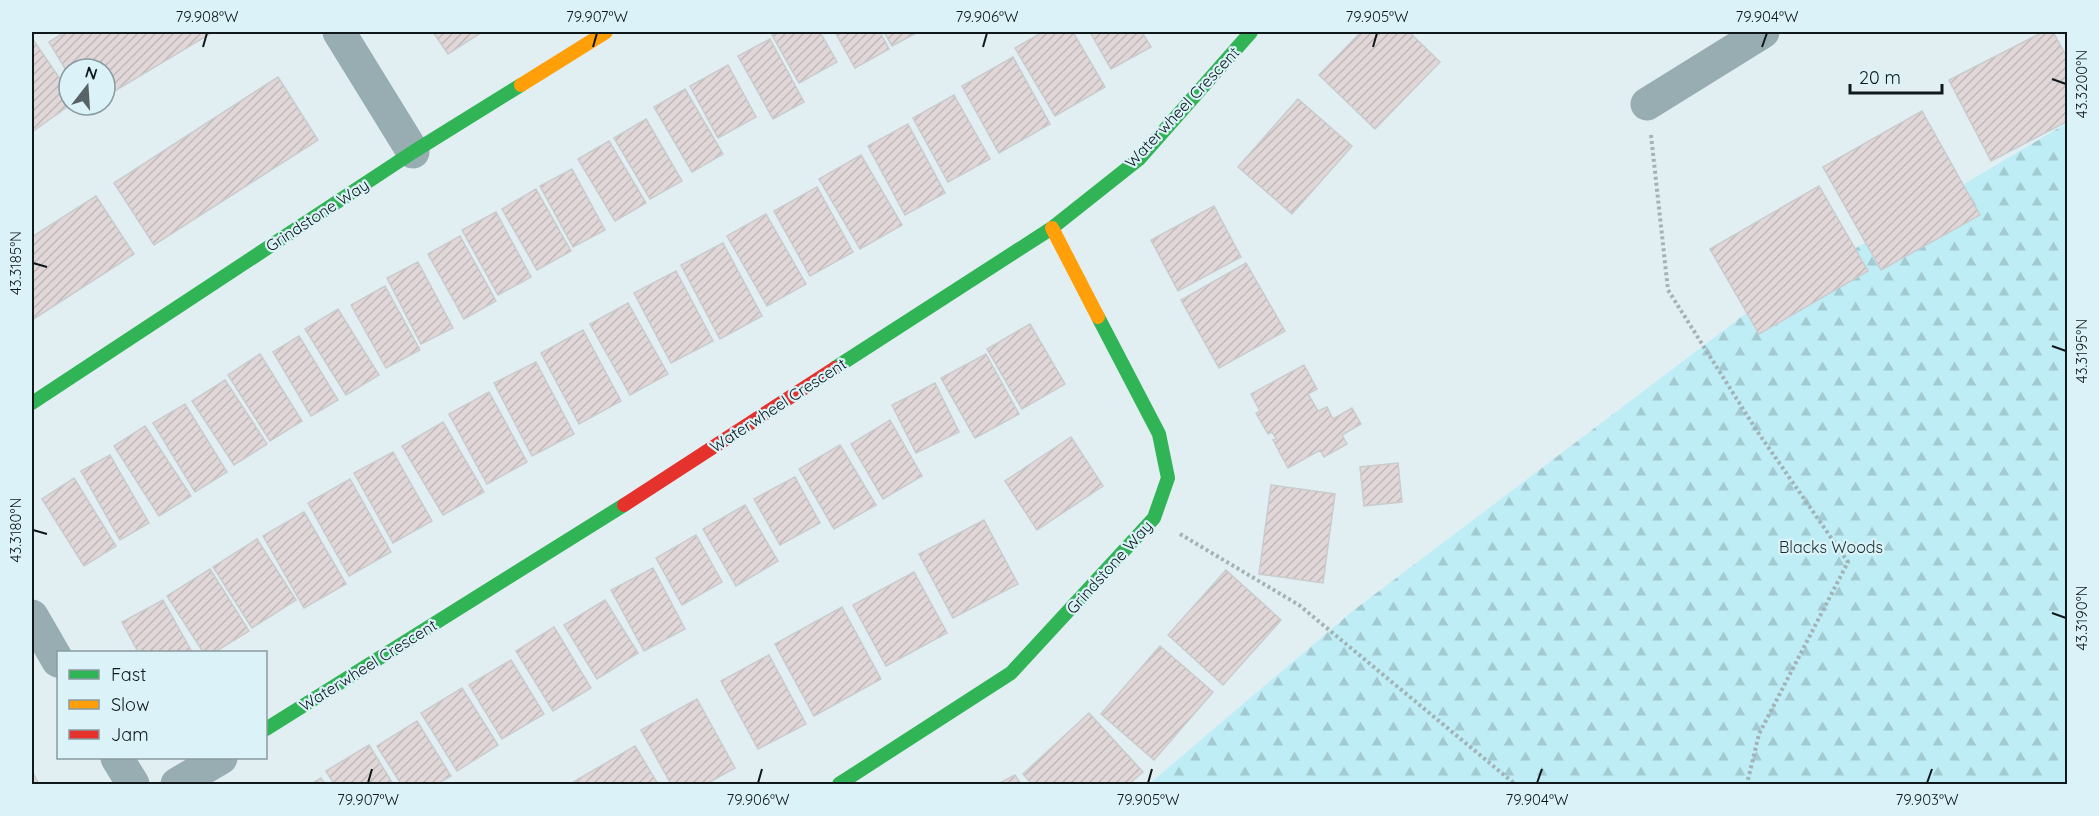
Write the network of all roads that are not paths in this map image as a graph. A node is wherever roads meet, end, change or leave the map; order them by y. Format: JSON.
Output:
{"nodes":[{"id":1,"x":339,"y":32,"type":"edge"},
{"id":2,"x":606,"y":32,"type":"edge"},
{"id":3,"x":1251,"y":32,"type":"edge"},
{"id":4,"x":1763,"y":32,"type":"edge"},
{"id":5,"x":1647,"y":104,"type":"road end"},
{"id":6,"x":413,"y":152,"type":"junction"},
{"id":7,"x":1052,"y":228,"type":"junction"},
{"id":8,"x":32,"y":403,"type":"edge"},
{"id":9,"x":32,"y":616,"type":"edge"},
{"id":10,"x":57,"y":659,"type":"edge"},
{"id":11,"x":267,"y":728,"type":"edge"},
{"id":12,"x":118,"y":759,"type":"edge"},
{"id":13,"x":218,"y":759,"type":"edge"},
{"id":14,"x":133,"y":784,"type":"edge"},
{"id":15,"x":177,"y":784,"type":"edge"},
{"id":16,"x":838,"y":784,"type":"edge"}],
"edges":[{"from":1,"to":6,"type":"street"},
{"from":2,"to":6,"type":"street","name":"Grindstone Way"},
{"from":3,"to":7,"type":"street","name":"Waterwheel Crescent"},
{"from":4,"to":5,"type":"street"},
{"from":6,"to":8,"type":"street","name":"Grindstone Way"},
{"from":7,"to":11,"type":"street","name":"Waterwheel Crescent"},
{"from":7,"to":16,"type":"street","name":"Grindstone Way"},
{"from":9,"to":10,"type":"street"},
{"from":12,"to":14,"type":"street"},
{"from":13,"to":15,"type":"street"}]}
